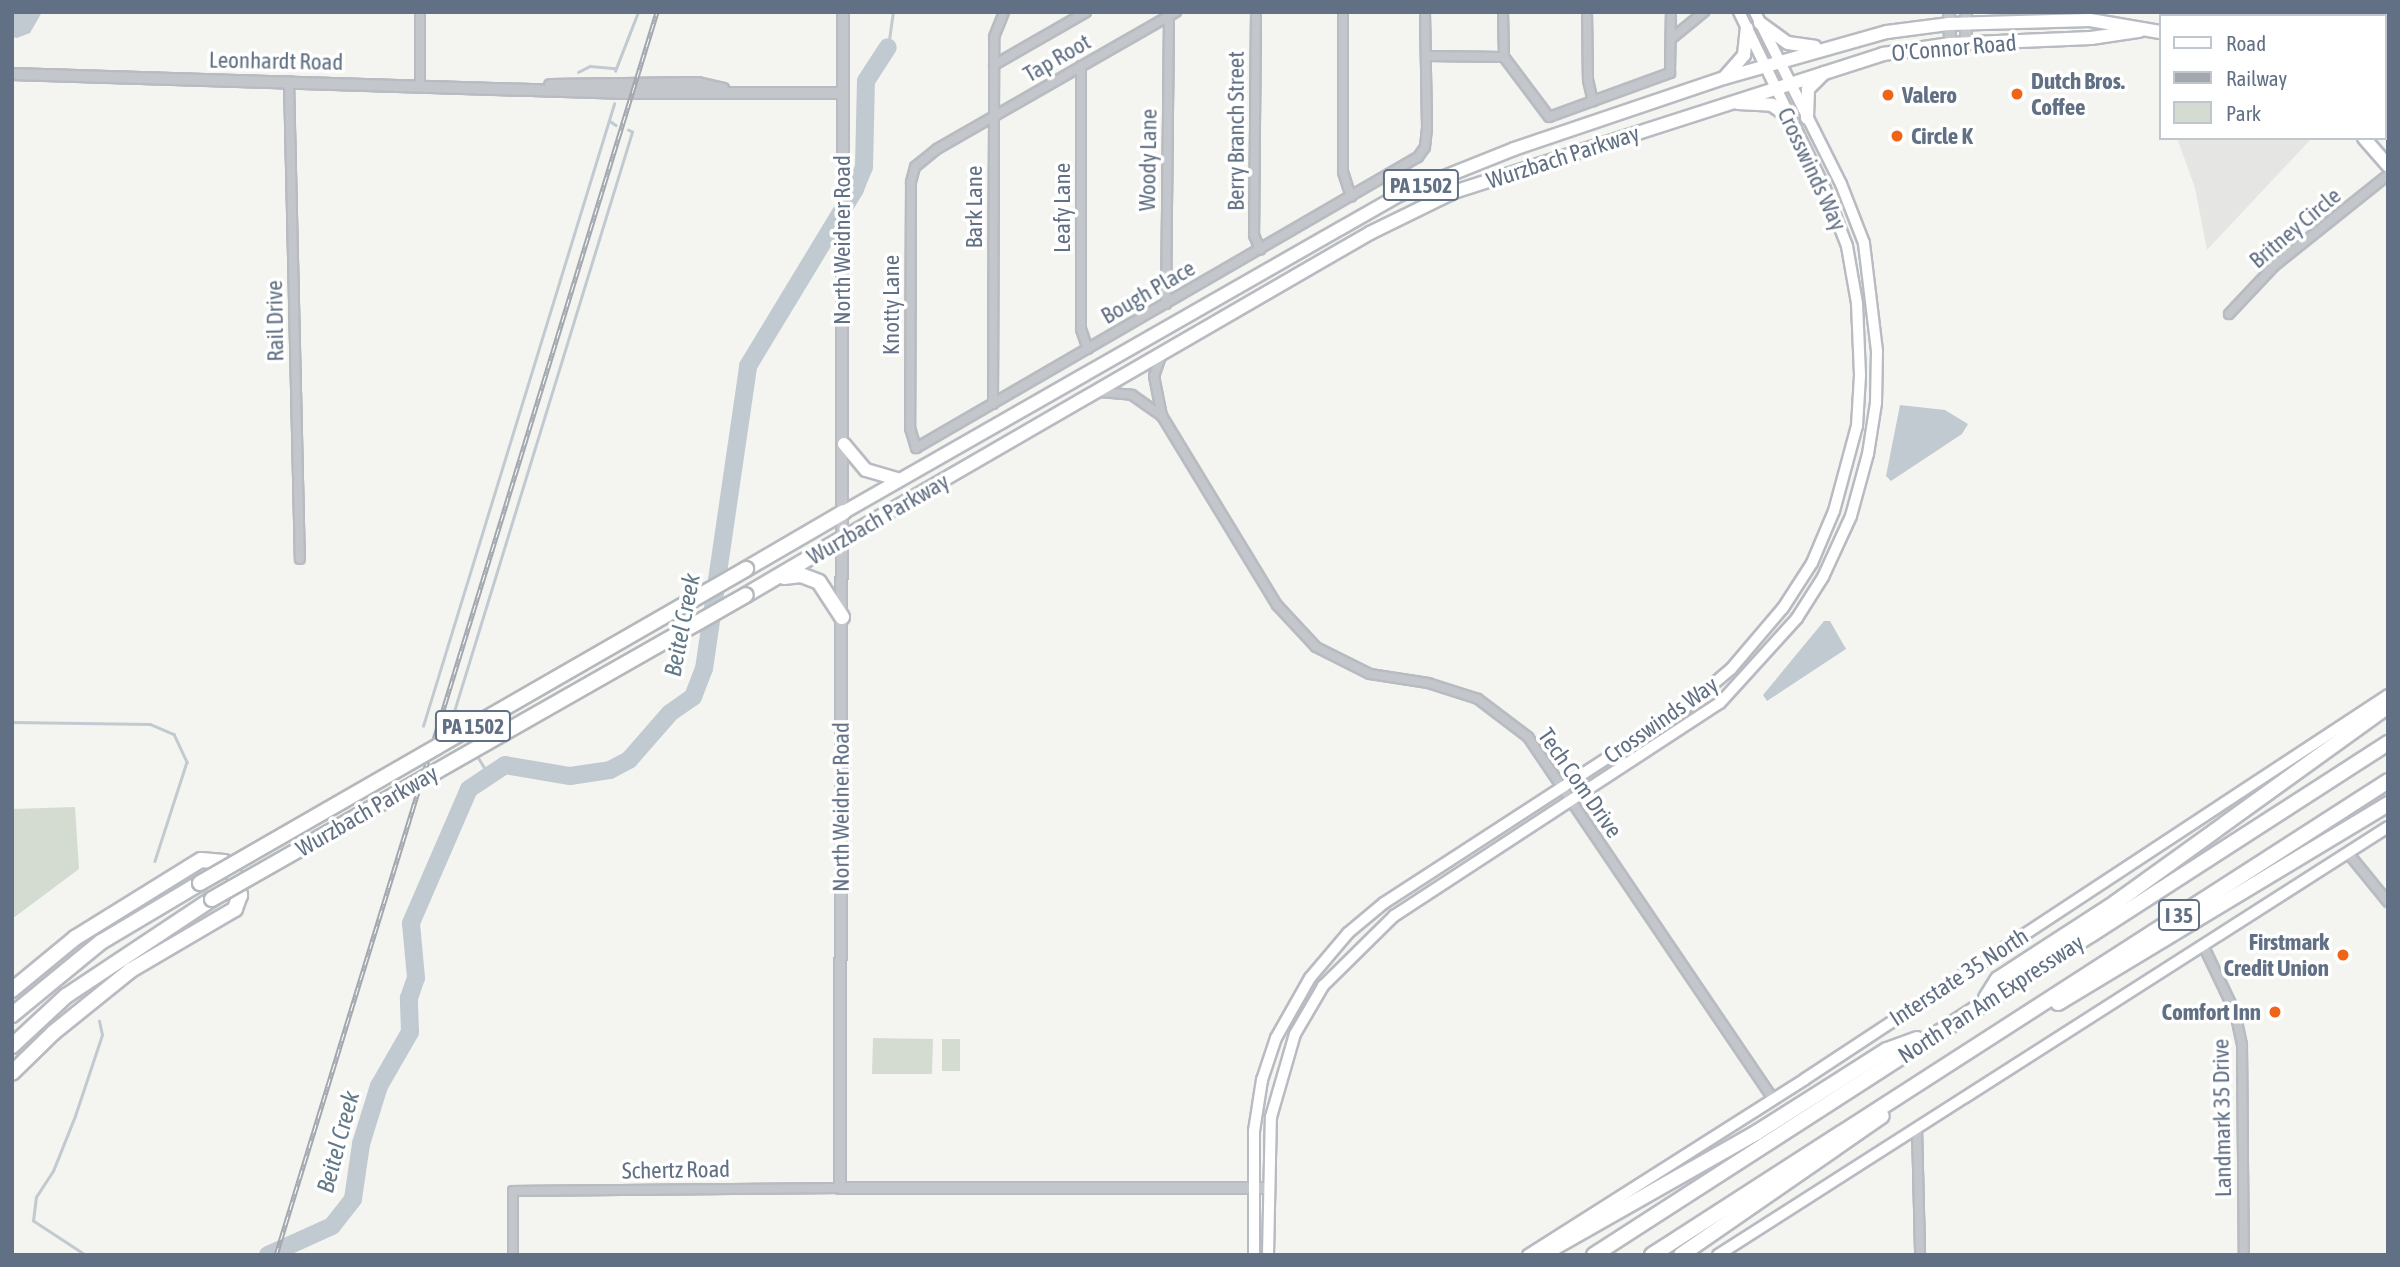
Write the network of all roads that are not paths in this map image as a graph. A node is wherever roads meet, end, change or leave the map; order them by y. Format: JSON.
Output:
{"nodes":[{"id":1,"x":420,"y":12,"type":"edge"},
{"id":2,"x":843,"y":12,"type":"edge"},
{"id":3,"x":1086,"y":12,"type":"edge"},
{"id":4,"x":1256,"y":12,"type":"edge"},
{"id":5,"x":1343,"y":12,"type":"edge"},
{"id":6,"x":1425,"y":12,"type":"edge"},
{"id":7,"x":1503,"y":12,"type":"edge"},
{"id":8,"x":1587,"y":12,"type":"edge"},
{"id":9,"x":1671,"y":12,"type":"edge"},
{"id":10,"x":1704,"y":12,"type":"edge"},
{"id":11,"x":1739,"y":12,"type":"edge"},
{"id":12,"x":1004,"y":13,"type":"edge"},
{"id":13,"x":1173,"y":14,"type":"edge"},
{"id":14,"x":1758,"y":17,"type":"edge"},
{"id":15,"x":1949,"y":18,"type":"edge"},
{"id":16,"x":1966,"y":18,"type":"edge"},
{"id":17,"x":1746,"y":28,"type":"junction"},
{"id":18,"x":2143,"y":30,"type":"junction"},
{"id":19,"x":2158,"y":32,"type":"edge"},
{"id":20,"x":1671,"y":39,"type":"junction"},
{"id":21,"x":1966,"y":43,"type":"junction"},
{"id":22,"x":1950,"y":44,"type":"junction"},
{"id":23,"x":1826,"y":47,"type":"junction"},
{"id":24,"x":1427,"y":57,"type":"junction"},
{"id":25,"x":1504,"y":57,"type":"junction"},
{"id":26,"x":1779,"y":62,"type":"junction"},
{"id":27,"x":994,"y":65,"type":"junction"},
{"id":28,"x":1081,"y":66,"type":"junction"},
{"id":29,"x":1765,"y":66,"type":"junction"},
{"id":30,"x":1831,"y":67,"type":"junction"},
{"id":31,"x":12,"y":74,"type":"edge"},
{"id":32,"x":1724,"y":78,"type":"junction"},
{"id":33,"x":289,"y":81,"type":"junction"},
{"id":34,"x":1789,"y":82,"type":"junction"},
{"id":35,"x":420,"y":83,"type":"junction"},
{"id":36,"x":1774,"y":87,"type":"junction"},
{"id":37,"x":842,"y":93,"type":"junction"},
{"id":38,"x":1593,"y":101,"type":"junction"},
{"id":39,"x":1727,"y":103,"type":"junction"},
{"id":40,"x":993,"y":117,"type":"junction"},
{"id":41,"x":1789,"y":117,"type":"junction"},
{"id":42,"x":1807,"y":118,"type":"junction"},
{"id":43,"x":2366,"y":140,"type":"edge"},
{"id":44,"x":919,"y":163,"type":"joint"},
{"id":45,"x":2388,"y":166,"type":"edge"},
{"id":46,"x":2388,"y":175,"type":"edge"},
{"id":47,"x":1351,"y":197,"type":"junction"},
{"id":48,"x":1260,"y":250,"type":"junction"},
{"id":49,"x":1166,"y":304,"type":"junction"},
{"id":50,"x":2229,"y":314,"type":"dead end"},
{"id":51,"x":1875,"y":330,"type":"junction"},
{"id":52,"x":1859,"y":331,"type":"junction"},
{"id":53,"x":1088,"y":349,"type":"junction"},
{"id":54,"x":1161,"y":356,"type":"junction"},
{"id":55,"x":1097,"y":392,"type":"junction"},
{"id":56,"x":993,"y":404,"type":"junction"},
{"id":57,"x":1163,"y":416,"type":"junction"},
{"id":58,"x":844,"y":444,"type":"junction"},
{"id":59,"x":916,"y":448,"type":"joint"},
{"id":60,"x":900,"y":480,"type":"junction"},
{"id":61,"x":844,"y":512,"type":"junction"},
{"id":62,"x":843,"y":538,"type":"junction"},
{"id":63,"x":300,"y":559,"type":"dead end"},
{"id":64,"x":776,"y":578,"type":"junction"},
{"id":65,"x":842,"y":617,"type":"junction"},
{"id":66,"x":2388,"y":695,"type":"edge"},
{"id":67,"x":2388,"y":706,"type":"edge"},
{"id":68,"x":2388,"y":743,"type":"edge"},
{"id":69,"x":2388,"y":781,"type":"edge"},
{"id":70,"x":1562,"y":788,"type":"junction"},
{"id":71,"x":1572,"y":802,"type":"junction"},
{"id":72,"x":2388,"y":804,"type":"edge"},
{"id":73,"x":2388,"y":827,"type":"edge"},
{"id":74,"x":2348,"y":853,"type":"junction"},
{"id":75,"x":2388,"y":902,"type":"edge"},
{"id":76,"x":2203,"y":945,"type":"junction"},
{"id":77,"x":1310,"y":978,"type":"junction"},
{"id":78,"x":1323,"y":986,"type":"junction"},
{"id":79,"x":12,"y":990,"type":"edge"},
{"id":80,"x":1983,"y":1003,"type":"junction"},
{"id":81,"x":12,"y":1015,"type":"edge"},
{"id":82,"x":1944,"y":1028,"type":"junction"},
{"id":83,"x":12,"y":1046,"type":"edge"},
{"id":84,"x":1970,"y":1050,"type":"junction"},
{"id":85,"x":1955,"y":1059,"type":"junction"},
{"id":86,"x":12,"y":1073,"type":"edge"},
{"id":87,"x":1773,"y":1099,"type":"junction"},
{"id":88,"x":1917,"y":1128,"type":"junction"},
{"id":89,"x":1254,"y":1187,"type":"junction"},
{"id":90,"x":840,"y":1188,"type":"junction"},
{"id":91,"x":1268,"y":1188,"type":"junction"},
{"id":92,"x":513,"y":1255,"type":"edge"},
{"id":93,"x":1254,"y":1255,"type":"edge"},
{"id":94,"x":1268,"y":1255,"type":"edge"},
{"id":95,"x":1528,"y":1255,"type":"edge"},
{"id":96,"x":1541,"y":1255,"type":"edge"},
{"id":97,"x":1594,"y":1255,"type":"edge"},
{"id":98,"x":1652,"y":1255,"type":"edge"},
{"id":99,"x":1681,"y":1255,"type":"edge"},
{"id":100,"x":1718,"y":1255,"type":"edge"},
{"id":101,"x":1920,"y":1255,"type":"edge"},
{"id":102,"x":2244,"y":1255,"type":"edge"}],
"edges":[{"from":1,"to":35,"type":"street"},
{"from":2,"to":37,"type":"street","name":"North Weidner Road"},
{"from":3,"to":27,"type":"street"},
{"from":4,"to":48,"type":"street","name":"Berry Branch Street"},
{"from":5,"to":47,"type":"street"},
{"from":6,"to":24,"type":"street","name":"Bough Place"},
{"from":7,"to":25,"type":"street"},
{"from":8,"to":38,"type":"street"},
{"from":9,"to":20,"type":"street"},
{"from":10,"to":20,"type":"street"},
{"from":11,"to":17,"type":"main road"},
{"from":12,"to":27,"type":"street","name":"Bark Lane"},
{"from":13,"to":28,"type":"street","name":"Tap Root"},
{"from":13,"to":49,"type":"street","name":"Woody Lane"},
{"from":14,"to":23,"type":"highway"},
{"from":14,"to":26,"type":"main road"},
{"from":15,"to":16,"type":"highway","name":"O'Connor Road"},
{"from":15,"to":22,"type":"street"},
{"from":15,"to":23,"type":"highway","name":"O'Connor Road"},
{"from":16,"to":18,"type":"highway","name":"O'Connor Road"},
{"from":16,"to":21,"type":"street"},
{"from":17,"to":29,"type":"main road"},
{"from":17,"to":32,"type":"highway"},
{"from":18,"to":19,"type":"highway","name":"O'Connor Road"},
{"from":18,"to":21,"type":"highway","name":"O'Connor Road"},
{"from":20,"to":38,"type":"street"},
{"from":21,"to":22,"type":"highway","name":"O'Connor Road"},
{"from":22,"to":30,"type":"highway","name":"O'Connor Road"},
{"from":23,"to":26,"type":"highway","name":"O'Connor Road"},
{"from":24,"to":25,"type":"street"},
{"from":24,"to":47,"type":"street","name":"Bough Place"},
{"from":25,"to":38,"type":"street"},
{"from":26,"to":29,"type":"highway","name":"Wurzbach Parkway","number":"PA 1502"},
{"from":26,"to":34,"type":"main road"},
{"from":27,"to":40,"type":"street","name":"Bark Lane"},
{"from":28,"to":40,"type":"street","name":"Tap Root"},
{"from":28,"to":53,"type":"street","name":"Leafy Lane"},
{"from":29,"to":32,"type":"highway","name":"Wurzbach Parkway","number":"PA 1502"},
{"from":29,"to":36,"type":"main road","name":"Crosswinds Way"},
{"from":30,"to":34,"type":"highway","name":"O'Connor Road"},
{"from":30,"to":42,"type":"highway"},
{"from":31,"to":33,"type":"street","name":"Leonhardt Road"},
{"from":32,"to":60,"type":"highway","name":"Wurzbach Parkway","number":"PA 1502"},
{"from":33,"to":35,"type":"street","name":"Leonhardt Road"},
{"from":33,"to":63,"type":"street","name":"Rail Drive"},
{"from":34,"to":36,"type":"highway","name":"Wurzbach Parkway","number":"PA 1502"},
{"from":34,"to":42,"type":"main road","name":"Crosswinds Way"},
{"from":35,"to":37,"type":"street","name":"Leonhardt Road"},
{"from":36,"to":39,"type":"highway","name":"Wurzbach Parkway","number":"PA 1502"},
{"from":36,"to":41,"type":"main road","name":"Crosswinds Way"},
{"from":37,"to":58,"type":"street","name":"North Weidner Road"},
{"from":39,"to":41,"type":"highway"},
{"from":39,"to":54,"type":"highway","name":"Wurzbach Parkway","number":"PA 1502"},
{"from":40,"to":44,"type":"street","name":"Tap Root"},
{"from":40,"to":56,"type":"street","name":"Bark Lane"},
{"from":41,"to":52,"type":"main road","name":"Crosswinds Way"},
{"from":42,"to":51,"type":"main road","name":"Crosswinds Way"},
{"from":43,"to":45,"type":"highway"},
{"from":44,"to":59,"type":"street","name":"Knotty Lane"},
{"from":46,"to":50,"type":"street","name":"Britney Circle"},
{"from":47,"to":48,"type":"street","name":"Bough Place"},
{"from":48,"to":49,"type":"street","name":"Bough Place"},
{"from":49,"to":53,"type":"street","name":"Bough Place"},
{"from":51,"to":52,"type":"main road"},
{"from":51,"to":71,"type":"main road","name":"Crosswinds Way"},
{"from":52,"to":70,"type":"main road","name":"Crosswinds Way"},
{"from":53,"to":56,"type":"street","name":"Bough Place"},
{"from":54,"to":55,"type":"highway","name":"Wurzbach Parkway","number":"PA 1502"},
{"from":54,"to":57,"type":"street","name":"Tech Com Drive"},
{"from":55,"to":57,"type":"street","name":"Tech Com Drive"},
{"from":55,"to":62,"type":"highway","name":"Wurzbach Parkway","number":"PA 1502"},
{"from":56,"to":59,"type":"street","name":"Bough Place"},
{"from":57,"to":70,"type":"street","name":"Tech Com Drive"},
{"from":58,"to":60,"type":"highway"},
{"from":58,"to":61,"type":"street","name":"North Weidner Road"},
{"from":60,"to":61,"type":"highway","name":"Wurzbach Parkway","number":"PA 1502"},
{"from":61,"to":62,"type":"street","name":"North Weidner Road"},
{"from":61,"to":81,"type":"highway","name":"Wurzbach Parkway","number":"PA 1502","bridge":true},
{"from":62,"to":64,"type":"highway","name":"Wurzbach Parkway","number":"PA 1502"},
{"from":62,"to":65,"type":"street","name":"North Weidner Road"},
{"from":64,"to":65,"type":"highway"},
{"from":64,"to":83,"type":"highway","name":"Wurzbach Parkway","number":"PA 1502","bridge":true},
{"from":65,"to":90,"type":"street","name":"North Weidner Road"},
{"from":66,"to":87,"type":"main road","name":"Interstate 35 North"},
{"from":67,"to":80,"type":"highway"},
{"from":68,"to":80,"type":"highway","name":"North Pan Am Expressway","number":"I 35"},
{"from":69,"to":84,"type":"highway","name":"North Pan Am Expressway","number":"I 35"},
{"from":70,"to":71,"type":"street","name":"Tech Com Drive"},
{"from":70,"to":77,"type":"main road","name":"Crosswinds Way"},
{"from":71,"to":78,"type":"main road","name":"Crosswinds Way"},
{"from":71,"to":87,"type":"street","name":"Tech Com Drive"},
{"from":72,"to":84,"type":"highway"},
{"from":73,"to":74,"type":"main road"},
{"from":74,"to":75,"type":"street"},
{"from":74,"to":76,"type":"main road"},
{"from":76,"to":88,"type":"main road"},
{"from":76,"to":102,"type":"street","name":"Landmark 35 Drive"},
{"from":77,"to":78,"type":"main road"},
{"from":77,"to":89,"type":"main road","name":"Crosswinds Way"},
{"from":78,"to":91,"type":"main road","name":"Crosswinds Way"},
{"from":79,"to":86,"type":"highway"},
{"from":80,"to":82,"type":"highway","name":"North Pan Am Expressway","number":"I 35"},
{"from":82,"to":96,"type":"highway"},
{"from":82,"to":97,"type":"highway","name":"North Pan Am Expressway","number":"I 35"},
{"from":84,"to":85,"type":"highway","name":"North Pan Am Expressway","number":"I 35"},
{"from":85,"to":98,"type":"highway","name":"North Pan Am Expressway","number":"I 35"},
{"from":85,"to":99,"type":"highway"},
{"from":87,"to":95,"type":"main road","name":"Interstate 35 North"},
{"from":88,"to":100,"type":"main road"},
{"from":88,"to":101,"type":"street"},
{"from":89,"to":90,"type":"street"},
{"from":89,"to":91,"type":"street"},
{"from":89,"to":93,"type":"main road"},
{"from":90,"to":92,"type":"street","name":"Schertz Road"},
{"from":91,"to":94,"type":"main road"}]}
